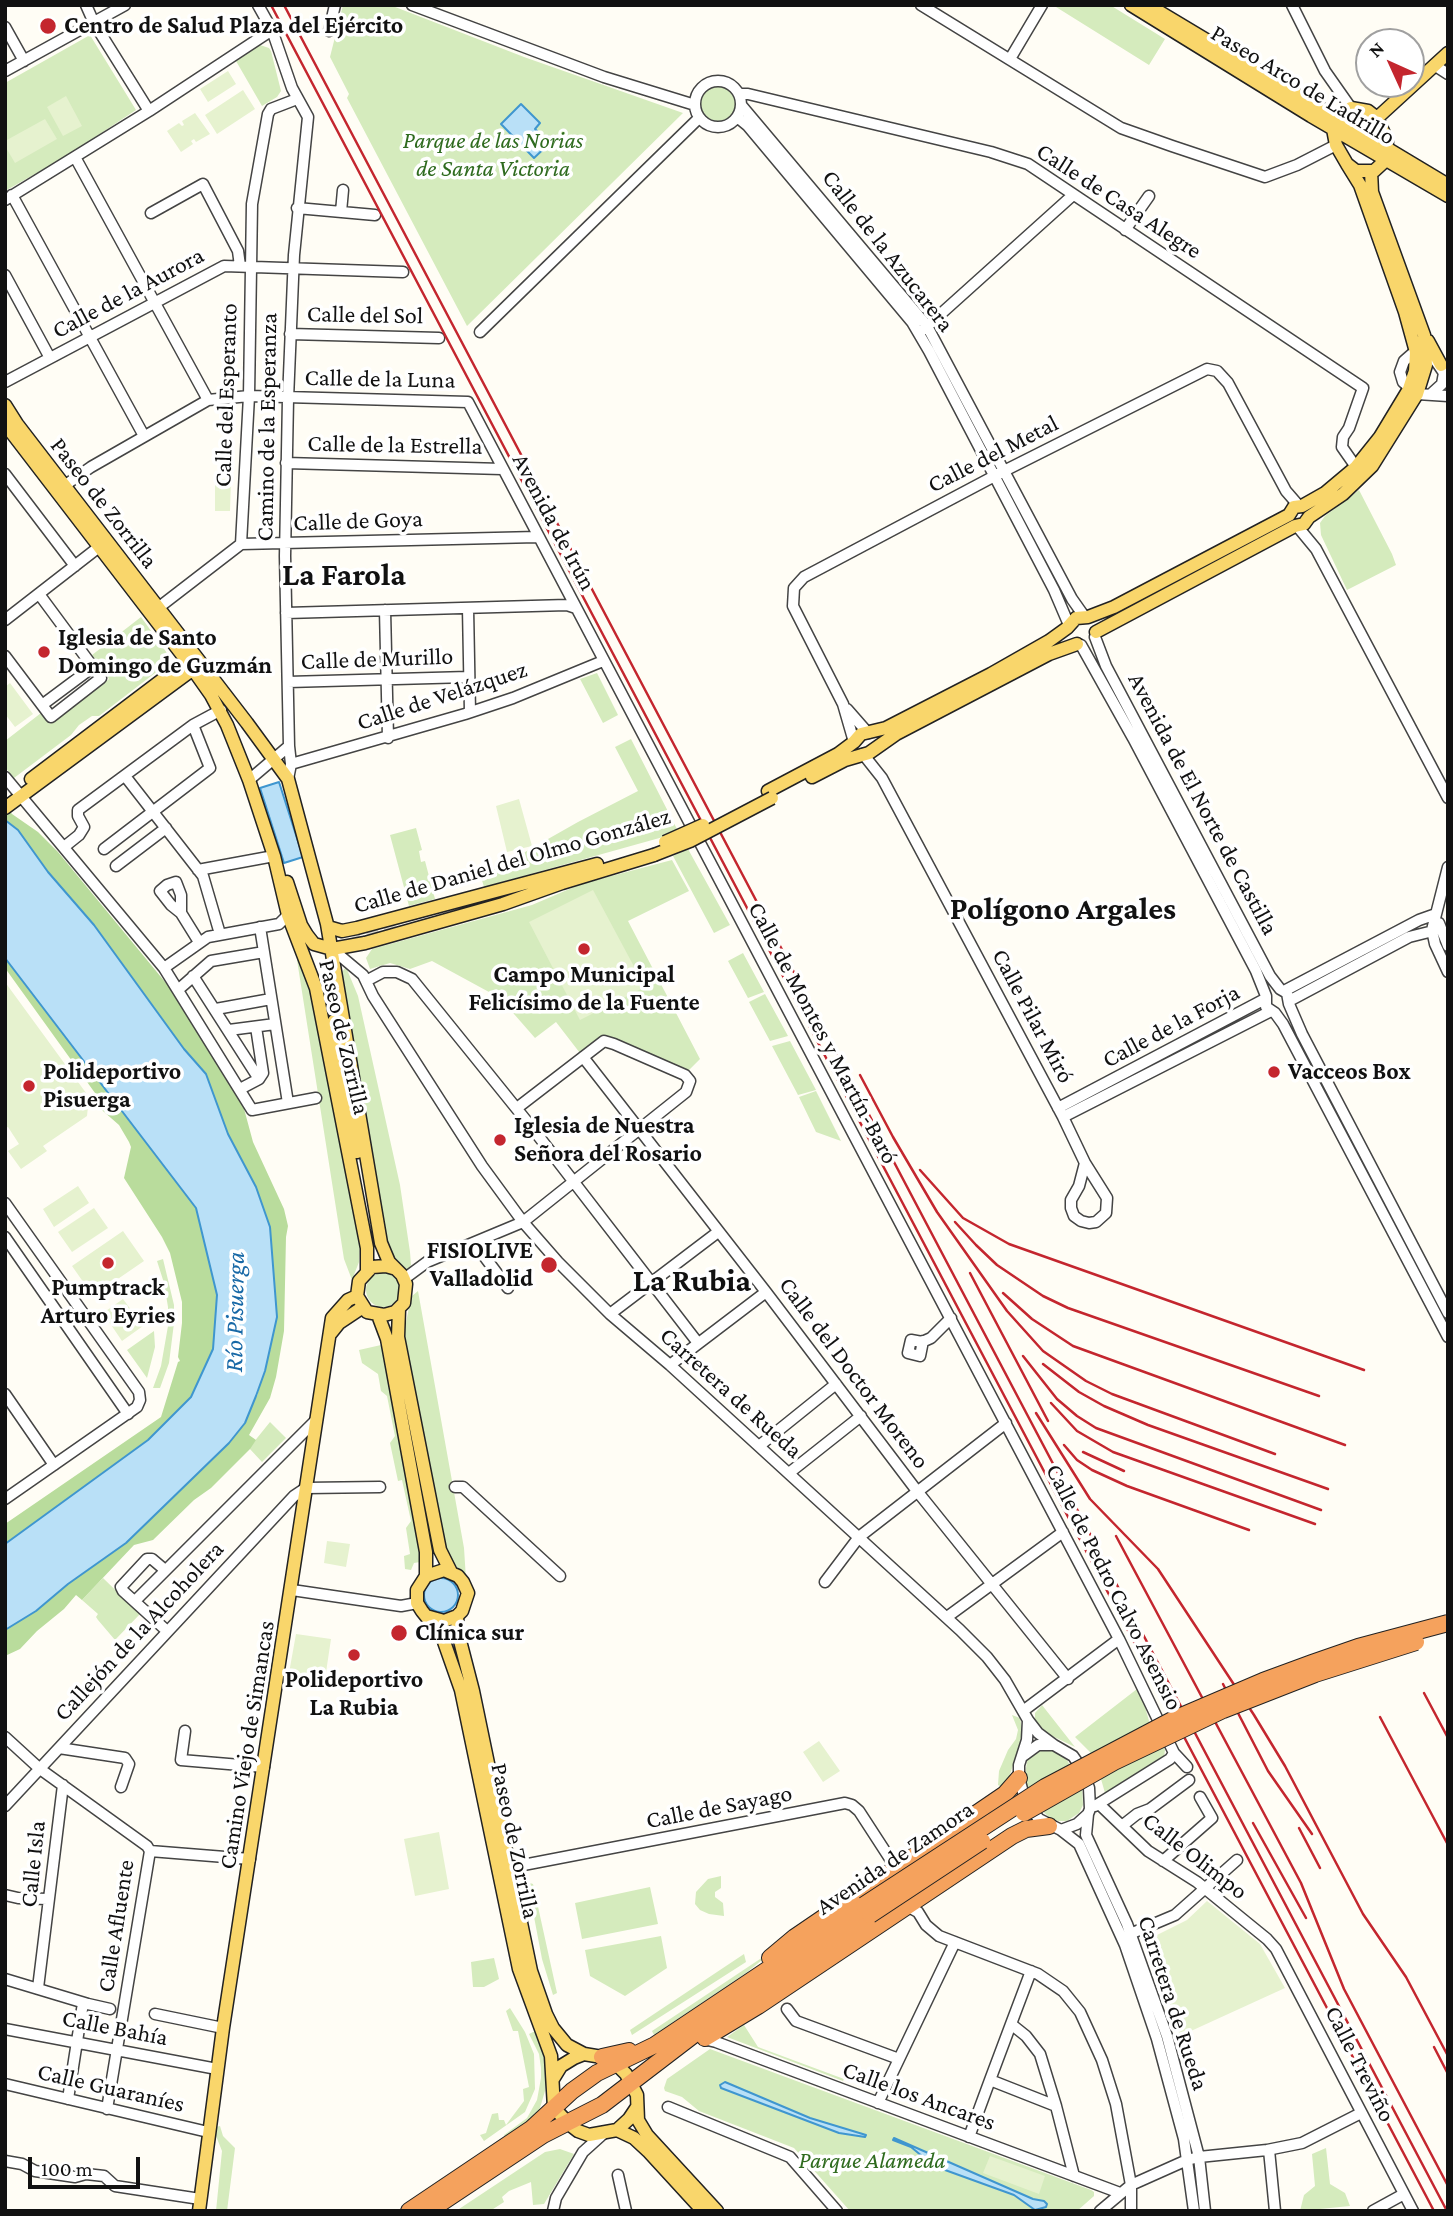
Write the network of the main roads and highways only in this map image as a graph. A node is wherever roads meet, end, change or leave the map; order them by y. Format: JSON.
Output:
{"nodes":[{"id":1,"x":1138,"y":6,"type":"edge"},
{"id":2,"x":1448,"y":53,"type":"edge"},
{"id":3,"x":1377,"y":118,"type":"junction"},
{"id":4,"x":1334,"y":125,"type":"junction"},
{"id":5,"x":1387,"y":155,"type":"junction"},
{"id":6,"x":1347,"y":164,"type":"junction"},
{"id":7,"x":1371,"y":172,"type":"junction"},
{"id":8,"x":1448,"y":185,"type":"edge"},
{"id":9,"x":1448,"y":196,"type":"edge"},
{"id":10,"x":1424,"y":335,"type":"junction"},
{"id":11,"x":1421,"y":353,"type":"junction"},
{"id":12,"x":1445,"y":370,"type":"edge"},
{"id":13,"x":1413,"y":392,"type":"junction"},
{"id":14,"x":5,"y":405,"type":"edge"},
{"id":15,"x":5,"y":424,"type":"edge"},
{"id":16,"x":1299,"y":516,"type":"junction"},
{"id":17,"x":1086,"y":617,"type":"junction"},
{"id":18,"x":1068,"y":626,"type":"junction"},
{"id":19,"x":1096,"y":634,"type":"junction"},
{"id":20,"x":1079,"y":645,"type":"junction"},
{"id":21,"x":192,"y":663,"type":"junction"},
{"id":22,"x":868,"y":733,"type":"junction"},
{"id":23,"x":854,"y":742,"type":"junction"},
{"id":24,"x":869,"y":751,"type":"junction"},
{"id":25,"x":770,"y":794,"type":"junction"},
{"id":26,"x":7,"y":804,"type":"edge"},
{"id":27,"x":261,"y":818,"type":"junction"},
{"id":28,"x":652,"y":852,"type":"junction"},
{"id":29,"x":580,"y":868,"type":"junction"},
{"id":30,"x":396,"y":926,"type":"tunnel mouth"},
{"id":31,"x":328,"y":927,"type":"junction"},
{"id":32,"x":332,"y":949,"type":"junction"},
{"id":33,"x":334,"y":1021,"type":"tunnel mouth"},
{"id":34,"x":368,"y":1257,"type":"junction"},
{"id":35,"x":393,"y":1268,"type":"junction"},
{"id":36,"x":367,"y":1270,"type":"junction"},
{"id":37,"x":360,"y":1301,"type":"junction"},
{"id":38,"x":399,"y":1309,"type":"junction"},
{"id":39,"x":378,"y":1315,"type":"junction"},
{"id":40,"x":451,"y":1572,"type":"junction"},
{"id":41,"x":426,"y":1576,"type":"junction"},
{"id":42,"x":426,"y":1616,"type":"junction"},
{"id":43,"x":457,"y":1616,"type":"junction"},
{"id":44,"x":1448,"y":1623,"type":"edge"},
{"id":45,"x":1448,"y":1634,"type":"edge"},
{"id":46,"x":1019,"y":1778,"type":"road end"},
{"id":47,"x":1055,"y":1828,"type":"road end"},
{"id":48,"x":867,"y":1910,"type":"junction"},
{"id":49,"x":732,"y":1992,"type":"junction"},
{"id":50,"x":584,"y":2054,"type":"junction"},
{"id":51,"x":667,"y":2054,"type":"junction"},
{"id":52,"x":609,"y":2060,"type":"junction"},
{"id":53,"x":553,"y":2079,"type":"junction"},
{"id":54,"x":632,"y":2082,"type":"junction"},
{"id":55,"x":637,"y":2107,"type":"junction"},
{"id":56,"x":554,"y":2108,"type":"junction"},
{"id":57,"x":573,"y":2127,"type":"junction"},
{"id":58,"x":617,"y":2130,"type":"junction"},
{"id":59,"x":199,"y":2205,"type":"edge"},
{"id":60,"x":409,"y":2211,"type":"edge"},
{"id":61,"x":429,"y":2211,"type":"edge"},
{"id":62,"x":704,"y":2211,"type":"edge"},
{"id":63,"x":717,"y":2211,"type":"edge"}],
"edges":[{"from":1,"to":4,"type":"main road","name":"Paseo Arco de Ladrillo"},
{"from":2,"to":3,"type":"main road"},
{"from":3,"to":4,"type":"main road"},
{"from":3,"to":5,"type":"main road"},
{"from":4,"to":5,"type":"main road","name":"Paseo Arco de Ladrillo"},
{"from":4,"to":6,"type":"main road"},
{"from":5,"to":7,"type":"main road"},
{"from":5,"to":8,"type":"main road","name":"Paseo Arco de Ladrillo"},
{"from":5,"to":9,"type":"main road","name":"Paseo Arco de Ladrillo"},
{"from":6,"to":7,"type":"main road"},
{"from":6,"to":11,"type":"main road"},
{"from":7,"to":10,"type":"main road"},
{"from":10,"to":11,"type":"main road"},
{"from":10,"to":12,"type":"main road"},
{"from":11,"to":13,"type":"main road","name":"Calle de Daniel del Olmo González"},
{"from":13,"to":16,"type":"main road","name":"Calle de Daniel del Olmo González"},
{"from":13,"to":16,"type":"main road","name":"Calle de Daniel del Olmo González"},
{"from":14,"to":21,"type":"main road","name":"Paseo de Zorrilla"},
{"from":15,"to":21,"type":"main road","name":"Paseo de Zorrilla"},
{"from":16,"to":17,"type":"main road","name":"Calle de Daniel del Olmo González"},
{"from":16,"to":19,"type":"main road","name":"Calle de Daniel del Olmo González"},
{"from":17,"to":18,"type":"main road","name":"Calle de Daniel del Olmo González"},
{"from":17,"to":19,"type":"main road"},
{"from":18,"to":20,"type":"main road"},
{"from":18,"to":22,"type":"main road","name":"Calle de Daniel del Olmo González"},
{"from":19,"to":20,"type":"main road","name":"Calle de Daniel del Olmo González"},
{"from":20,"to":24,"type":"main road","name":"Calle de Daniel del Olmo González"},
{"from":21,"to":26,"type":"main road"},
{"from":21,"to":27,"type":"main road","name":"Paseo de Zorrilla"},
{"from":21,"to":31,"type":"main road","name":"Paseo de Zorrilla"},
{"from":22,"to":23,"type":"main road","name":"Calle de Daniel del Olmo González"},
{"from":22,"to":24,"type":"main road"},
{"from":23,"to":24,"type":"main road"},
{"from":23,"to":25,"type":"main road","name":"Calle de Daniel del Olmo González"},
{"from":24,"to":25,"type":"main road","name":"Calle de Daniel del Olmo González"},
{"from":25,"to":28,"type":"main road","name":"Calle de Daniel del Olmo González","bridge":true},
{"from":27,"to":32,"type":"main road","name":"Paseo de Zorrilla"},
{"from":27,"to":34,"type":"main road","name":"Paseo de Zorrilla"},
{"from":28,"to":29,"type":"main road","name":"Calle de Daniel del Olmo González"},
{"from":28,"to":32,"type":"main road","name":"Calle de Daniel del Olmo González"},
{"from":29,"to":30,"type":"main road"},
{"from":29,"to":31,"type":"main road","name":"Calle de Daniel del Olmo González"},
{"from":31,"to":32,"type":"main road","name":"Paseo de Zorrilla"},
{"from":32,"to":35,"type":"main road","name":"Paseo de Zorrilla"},
{"from":33,"to":34,"type":"main road"},
{"from":34,"to":36,"type":"main road","name":"Paseo de Zorrilla"},
{"from":35,"to":36,"type":"main road"},
{"from":35,"to":38,"type":"main road","name":"Paseo de Zorrilla"},
{"from":36,"to":37,"type":"main road","name":"Paseo de Zorrilla"},
{"from":37,"to":39,"type":"main road"},
{"from":37,"to":59,"type":"main road","name":"Camino Viejo de Simancas"},
{"from":38,"to":39,"type":"main road"},
{"from":38,"to":40,"type":"main road","name":"Paseo de Zorrilla"},
{"from":39,"to":41,"type":"main road"},
{"from":40,"to":41,"type":"main road"},
{"from":40,"to":43,"type":"main road","name":"Paseo de Zorrilla"},
{"from":41,"to":42,"type":"main road","name":"Paseo de Zorrilla"},
{"from":42,"to":43,"type":"main road"},
{"from":42,"to":53,"type":"main road","name":"Paseo de Zorrilla"},
{"from":43,"to":50,"type":"main road","name":"Paseo de Zorrilla"},
{"from":44,"to":48,"type":"highway","name":"Avenida de Zamora","bridge":true},
{"from":45,"to":48,"type":"highway","name":"Avenida de Zamora","bridge":true},
{"from":46,"to":49,"type":"highway"},
{"from":47,"to":51,"type":"highway"},
{"from":48,"to":49,"type":"highway","name":"Avenida de Zamora"},
{"from":48,"to":51,"type":"highway","name":"Avenida de Zamora"},
{"from":49,"to":52,"type":"highway","name":"Avenida de Zamora"},
{"from":50,"to":52,"type":"main road","name":"Paseo de Zorrilla"},
{"from":50,"to":53,"type":"main road"},
{"from":51,"to":54,"type":"highway","name":"Avenida de Zamora"},
{"from":52,"to":54,"type":"main road"},
{"from":52,"to":56,"type":"highway","name":"Avenida de Zamora"},
{"from":53,"to":56,"type":"main road","name":"Paseo de Zorrilla"},
{"from":54,"to":55,"type":"main road"},
{"from":54,"to":57,"type":"highway","name":"Avenida de Zamora"},
{"from":55,"to":58,"type":"main road"},
{"from":55,"to":63,"type":"main road"},
{"from":56,"to":57,"type":"main road"},
{"from":56,"to":60,"type":"highway","name":"Avenida de Zamora"},
{"from":57,"to":58,"type":"main road"},
{"from":57,"to":61,"type":"highway","name":"Avenida de Zamora"},
{"from":58,"to":62,"type":"main road"}]}
